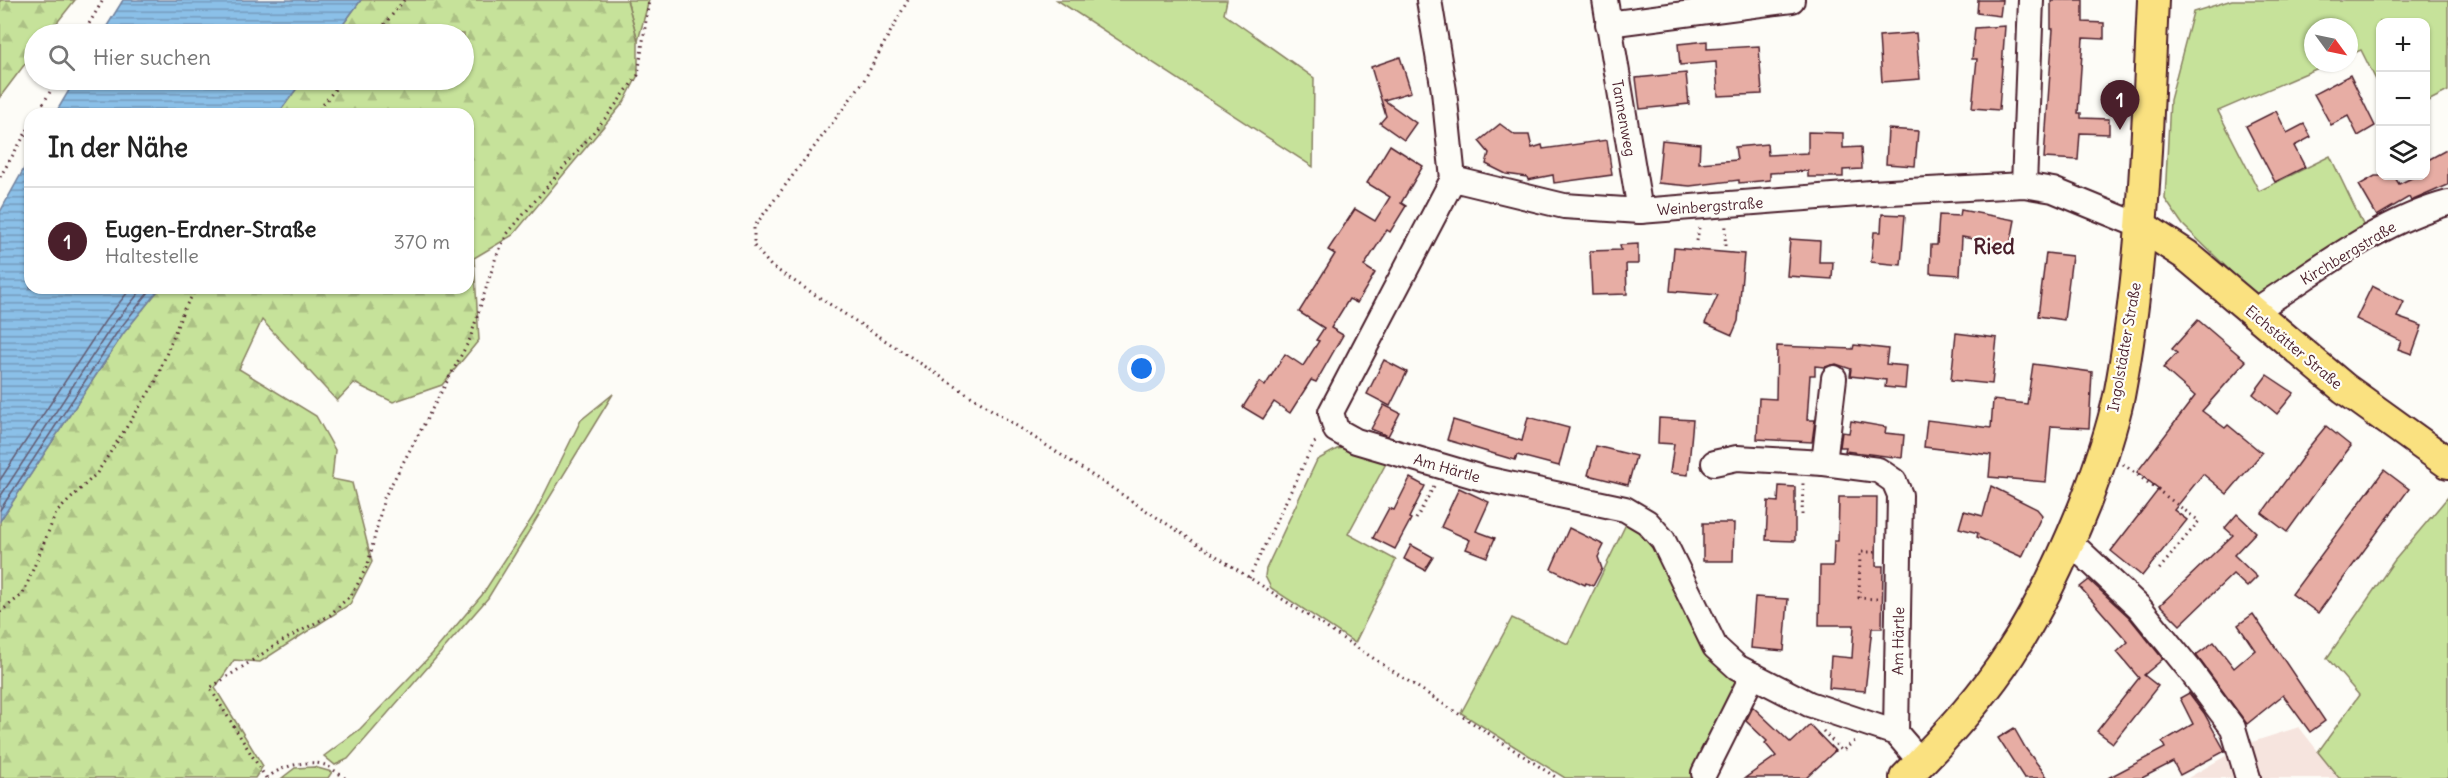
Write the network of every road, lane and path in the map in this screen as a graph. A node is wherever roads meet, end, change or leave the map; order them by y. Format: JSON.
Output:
{"nodes":[{"id":1,"x":103,"y":0,"type":"edge"},
{"id":2,"x":404,"y":0,"type":"edge"},
{"id":3,"x":649,"y":0,"type":"edge"},
{"id":4,"x":908,"y":0,"type":"edge"},
{"id":5,"x":1429,"y":0,"type":"edge"},
{"id":6,"x":1605,"y":0,"type":"edge"},
{"id":7,"x":1792,"y":0,"type":"edge"},
{"id":8,"x":2031,"y":0,"type":"edge"},
{"id":9,"x":2153,"y":0,"type":"edge"},
{"id":10,"x":89,"y":24,"type":"edge"},
{"id":11,"x":385,"y":24,"type":"edge"},
{"id":12,"x":1608,"y":24,"type":"junction"},
{"id":13,"x":51,"y":90,"type":"edge"},
{"id":14,"x":334,"y":90,"type":"edge"},
{"id":15,"x":41,"y":108,"type":"edge"},
{"id":16,"x":320,"y":108,"type":"edge"},
{"id":17,"x":24,"y":136,"type":"edge"},
{"id":18,"x":0,"y":177,"type":"edge"},
{"id":19,"x":1453,"y":179,"type":"junction"},
{"id":20,"x":2024,"y":185,"type":"junction"},
{"id":21,"x":2448,"y":202,"type":"edge"},
{"id":22,"x":1640,"y":211,"type":"junction"},
{"id":23,"x":2143,"y":227,"type":"junction"},
{"id":24,"x":193,"y":294,"type":"edge"},
{"id":25,"x":2253,"y":312,"type":"junction"},
{"id":26,"x":1834,"y":378,"type":"dead end"},
{"id":27,"x":1336,"y":430,"type":"junction"},
{"id":28,"x":2103,"y":453,"type":"junction"},
{"id":29,"x":1814,"y":462,"type":"junction"},
{"id":30,"x":2448,"y":463,"type":"edge"},
{"id":31,"x":1714,"y":464,"type":"dead end"},
{"id":32,"x":1445,"y":467,"type":"junction"},
{"id":33,"x":1802,"y":514,"type":"dead end"},
{"id":34,"x":1416,"y":519,"type":"dead end"},
{"id":35,"x":2070,"y":543,"type":"junction"},
{"id":36,"x":1899,"y":553,"type":"junction"},
{"id":37,"x":2157,"y":572,"type":"dead end"},
{"id":38,"x":1249,"y":578,"type":"junction"},
{"id":39,"x":1898,"y":601,"type":"junction"},
{"id":40,"x":0,"y":612,"type":"edge"},
{"id":41,"x":1753,"y":675,"type":"junction"},
{"id":42,"x":1896,"y":733,"type":"junction"},
{"id":43,"x":1913,"y":770,"type":"edge"},
{"id":44,"x":1704,"y":773,"type":"dead end"},
{"id":45,"x":266,"y":778,"type":"edge"},
{"id":46,"x":345,"y":778,"type":"edge"},
{"id":47,"x":1557,"y":778,"type":"edge"},
{"id":48,"x":2248,"y":778,"type":"edge"}],
"edges":[{"from":1,"to":10,"type":"path"},
{"from":2,"to":11,"type":"path"},
{"from":3,"to":45,"type":"path"},
{"from":4,"to":38,"type":"path"},
{"from":5,"to":19,"type":"street"},
{"from":6,"to":12,"type":"street","name":"Tannenweg"},
{"from":7,"to":12,"type":"street"},
{"from":8,"to":20,"type":"street"},
{"from":9,"to":23,"type":"main road","name":"Ingolstädter Straße"},
{"from":12,"to":22,"type":"street","name":"Tannenweg"},
{"from":13,"to":15,"type":"path"},
{"from":14,"to":16,"type":"path"},
{"from":17,"to":18,"type":"path"},
{"from":19,"to":22,"type":"street","name":"Weinbergstraße"},
{"from":19,"to":27,"type":"street"},
{"from":20,"to":22,"type":"street","name":"Weinbergstraße"},
{"from":20,"to":23,"type":"street","name":"Weinbergstraße"},
{"from":21,"to":25,"type":"street","name":"Kirchbergstraße"},
{"from":23,"to":25,"type":"main road","name":"Eichstätter Straße"},
{"from":23,"to":28,"type":"main road","name":"Ingolstädter Straße"},
{"from":24,"to":40,"type":"path"},
{"from":25,"to":30,"type":"main road","name":"Eichstätter Straße"},
{"from":26,"to":29,"type":"street"},
{"from":27,"to":32,"type":"street","name":"Am Härtle"},
{"from":27,"to":38,"type":"path"},
{"from":28,"to":35,"type":"main road","name":"Ingolstädter Straße"},
{"from":28,"to":37,"type":"path"},
{"from":29,"to":31,"type":"street","name":"Am Härtle"},
{"from":29,"to":33,"type":"path"},
{"from":29,"to":36,"type":"street","name":"Am Härtle"},
{"from":32,"to":34,"type":"path"},
{"from":32,"to":41,"type":"street","name":"Am Härtle"},
{"from":35,"to":43,"type":"main road","name":"Ingolstädter Straße"},
{"from":35,"to":48,"type":"street"},
{"from":36,"to":39,"type":"street","name":"Am Härtle"},
{"from":36,"to":39,"type":"path"},
{"from":38,"to":47,"type":"path"},
{"from":39,"to":42,"type":"street","name":"Am Härtle"},
{"from":41,"to":42,"type":"street","name":"Am Härtle"},
{"from":41,"to":44,"type":"street"},
{"from":42,"to":43,"type":"street"},
{"from":45,"to":46,"type":"path"}]}
